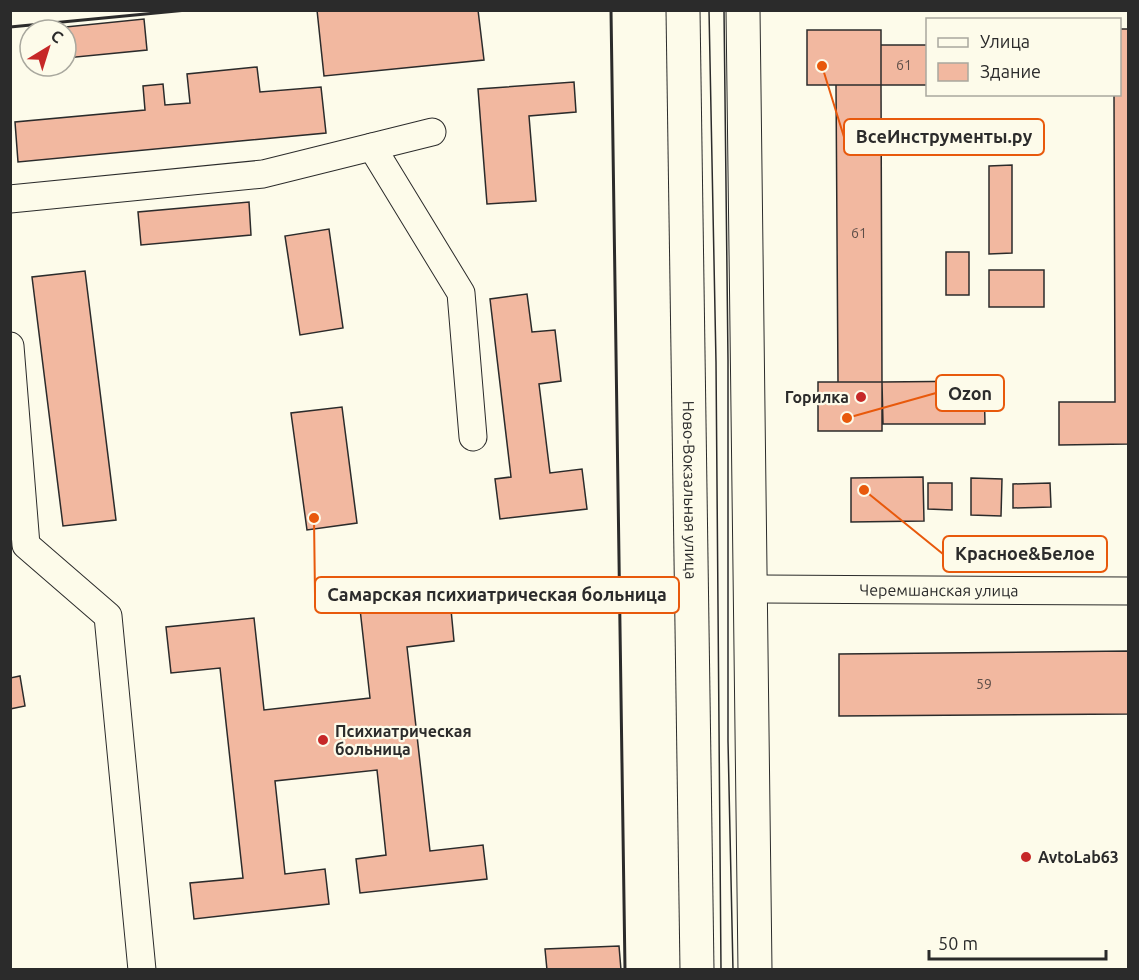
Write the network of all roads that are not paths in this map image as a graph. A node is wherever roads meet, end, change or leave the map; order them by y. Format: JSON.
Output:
{"nodes":[{"id":1,"x":683,"y":10,"type":"edge"},
{"id":2,"x":743,"y":10,"type":"edge"},
{"id":3,"x":432,"y":132,"type":"dead end"},
{"id":4,"x":372,"y":147,"type":"junction"},
{"id":5,"x":10,"y":199,"type":"edge"},
{"id":6,"x":10,"y":346,"type":"edge"},
{"id":7,"x":473,"y":437,"type":"dead end"},
{"id":8,"x":18,"y":547,"type":"edge"},
{"id":9,"x":750,"y":589,"type":"junction"},
{"id":10,"x":1128,"y":591,"type":"edge"},
{"id":11,"x":142,"y":969,"type":"edge"},
{"id":12,"x":697,"y":969,"type":"edge"},
{"id":13,"x":754,"y":969,"type":"edge"}],
"edges":[{"from":1,"to":12,"type":"main road","name":"Ново-Вокзальная улица"},
{"from":2,"to":9,"type":"main road"},
{"from":3,"to":4,"type":"street"},
{"from":4,"to":5,"type":"street"},
{"from":4,"to":7,"type":"street"},
{"from":6,"to":8,"type":"street"},
{"from":8,"to":11,"type":"street"},
{"from":9,"to":10,"type":"street","name":"Черемшанская улица"},
{"from":9,"to":13,"type":"main road"}]}
